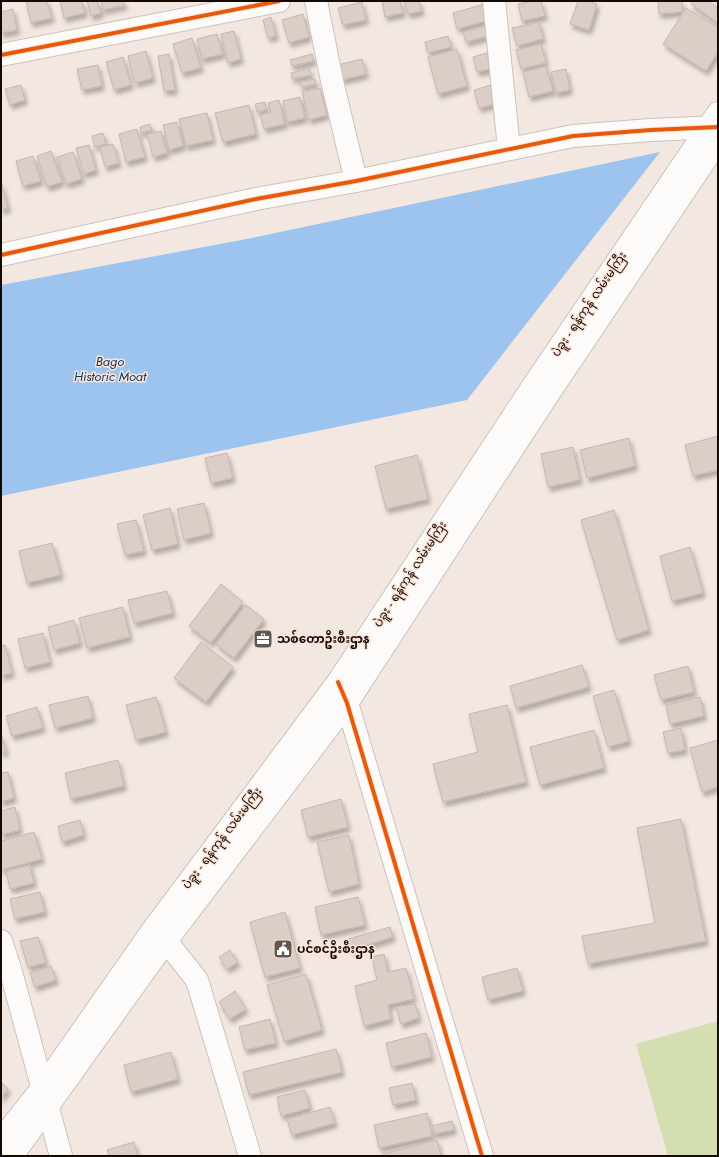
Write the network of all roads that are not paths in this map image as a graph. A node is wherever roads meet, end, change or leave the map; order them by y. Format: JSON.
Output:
{"nodes":[{"id":1,"x":279,"y":1,"type":"edge"},
{"id":2,"x":316,"y":1,"type":"edge"},
{"id":3,"x":494,"y":1,"type":"edge"},
{"id":4,"x":1,"y":55,"type":"edge"},
{"id":5,"x":716,"y":127,"type":"edge"},
{"id":6,"x":510,"y":149,"type":"junction"},
{"id":7,"x":356,"y":181,"type":"junction"},
{"id":8,"x":1,"y":254,"type":"edge"},
{"id":9,"x":338,"y":682,"type":"junction"},
{"id":10,"x":347,"y":703,"type":"junction"},
{"id":11,"x":159,"y":936,"type":"junction"},
{"id":12,"x":1,"y":941,"type":"edge"},
{"id":13,"x":6,"y":973,"type":"edge"},
{"id":14,"x":45,"y":1096,"type":"junction"},
{"id":15,"x":1,"y":1140,"type":"edge"},
{"id":16,"x":1,"y":1145,"type":"edge"},
{"id":17,"x":18,"y":1148,"type":"edge"},
{"id":18,"x":61,"y":1156,"type":"edge"},
{"id":19,"x":250,"y":1156,"type":"edge"},
{"id":20,"x":482,"y":1156,"type":"edge"}],
"edges":[{"from":1,"to":4,"type":"main road"},
{"from":2,"to":7,"type":"main road"},
{"from":3,"to":6,"type":"main road"},
{"from":5,"to":6,"type":"main road"},
{"from":5,"to":9,"type":"main road","name":"ပဲခူး - ရန်ကုန် လမ်းမကြီး"},
{"from":5,"to":10,"type":"main road","name":"ပဲခူး - ရန်ကုန် လမ်းမကြီး"},
{"from":6,"to":7,"type":"main road"},
{"from":7,"to":8,"type":"main road"},
{"from":9,"to":10,"type":"main road"},
{"from":9,"to":11,"type":"main road","name":"ပဲခူး - ရန်ကုန် လမ်းမကြီး"},
{"from":10,"to":11,"type":"main road","name":"ပဲခူး - ရန်ကုန် လမ်းမကြီး"},
{"from":10,"to":20,"type":"main road"},
{"from":11,"to":14,"type":"main road","name":"ပဲခူး - ရန်ကုန် လမ်းမကြီး"},
{"from":11,"to":19,"type":"main road"},
{"from":12,"to":13,"type":"main road"},
{"from":13,"to":14,"type":"main road"},
{"from":14,"to":15,"type":"main road","name":"ပဲခူး - ရန်ကုန် လမ်းမကြီး"},
{"from":14,"to":17,"type":"main road","name":"ပဲခူး - ရန်ကုန် လမ်းမကြီး"},
{"from":14,"to":18,"type":"main road"},
{"from":16,"to":17,"type":"main road"}]}
